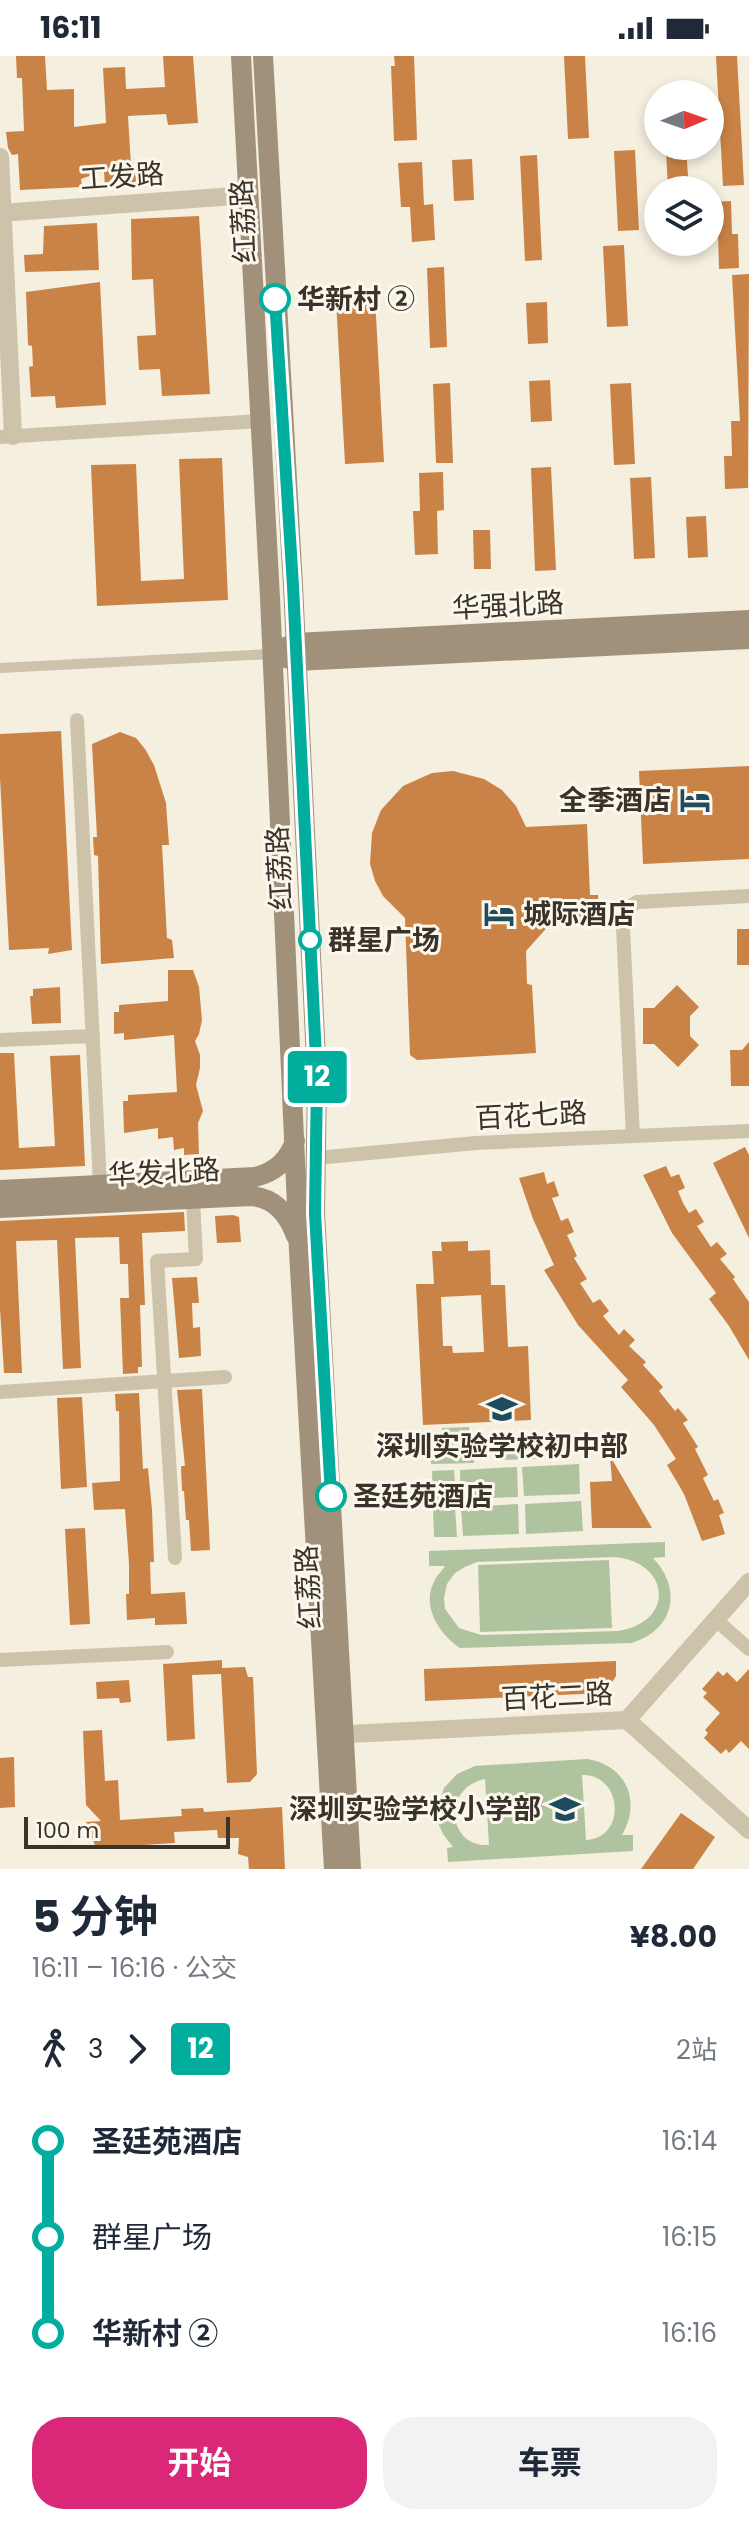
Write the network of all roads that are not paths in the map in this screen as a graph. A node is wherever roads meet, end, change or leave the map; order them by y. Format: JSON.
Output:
{"nodes":[{"id":1,"x":241,"y":56,"type":"edge"},
{"id":2,"x":263,"y":56,"type":"edge"},
{"id":3,"x":0,"y":157,"type":"edge"},
{"id":4,"x":248,"y":195,"type":"junction"},
{"id":5,"x":2,"y":221,"type":"edge"},
{"id":6,"x":260,"y":421,"type":"junction"},
{"id":7,"x":7,"y":437,"type":"edge"},
{"id":8,"x":749,"y":620,"type":"edge"},
{"id":9,"x":749,"y":639,"type":"edge"},
{"id":10,"x":296,"y":652,"type":"junction"},
{"id":11,"x":271,"y":654,"type":"junction"},
{"id":12,"x":0,"y":668,"type":"edge"},
{"id":13,"x":77,"y":720,"type":"dead end"},
{"id":14,"x":749,"y":896,"type":"edge"},
{"id":15,"x":93,"y":1036,"type":"junction"},
{"id":16,"x":0,"y":1040,"type":"edge"},
{"id":17,"x":749,"y":1131,"type":"edge"},
{"id":18,"x":633,"y":1136,"type":"junction"},
{"id":19,"x":295,"y":1137,"type":"junction"},
{"id":20,"x":316,"y":1158,"type":"junction"},
{"id":21,"x":100,"y":1185,"type":"junction"},
{"id":22,"x":0,"y":1190,"type":"edge"},
{"id":23,"x":193,"y":1199,"type":"junction"},
{"id":24,"x":0,"y":1208,"type":"edge"},
{"id":25,"x":299,"y":1251,"type":"junction"},
{"id":26,"x":225,"y":1377,"type":"dead end"},
{"id":27,"x":164,"y":1381,"type":"junction"},
{"id":28,"x":0,"y":1392,"type":"edge"},
{"id":29,"x":175,"y":1558,"type":"dead end"},
{"id":30,"x":749,"y":1582,"type":"edge"},
{"id":31,"x":716,"y":1620,"type":"junction"},
{"id":32,"x":749,"y":1649,"type":"edge"},
{"id":33,"x":167,"y":1652,"type":"dead end"},
{"id":34,"x":0,"y":1660,"type":"edge"},
{"id":35,"x":627,"y":1720,"type":"junction"},
{"id":36,"x":335,"y":1735,"type":"junction"},
{"id":37,"x":749,"y":1830,"type":"edge"},
{"id":38,"x":334,"y":1869,"type":"edge"},
{"id":39,"x":351,"y":1869,"type":"edge"}],
"edges":[{"from":1,"to":4,"type":"main road","name":"红荔路"},
{"from":2,"to":10,"type":"main road","name":"红荔路"},
{"from":3,"to":5,"type":"street"},
{"from":4,"to":5,"type":"street","name":"工发路"},
{"from":4,"to":6,"type":"main road","name":"红荔路"},
{"from":5,"to":7,"type":"street"},
{"from":6,"to":7,"type":"street"},
{"from":6,"to":11,"type":"main road","name":"红荔路"},
{"from":8,"to":10,"type":"main road","name":"华强北路"},
{"from":9,"to":10,"type":"main road","name":"华强北路"},
{"from":10,"to":11,"type":"main road","name":"华强北路"},
{"from":10,"to":20,"type":"main road","name":"红荔路"},
{"from":11,"to":12,"type":"street","name":"华强北路"},
{"from":11,"to":19,"type":"main road","name":"红荔路"},
{"from":13,"to":15,"type":"street"},
{"from":14,"to":18,"type":"street"},
{"from":15,"to":16,"type":"street"},
{"from":15,"to":21,"type":"street"},
{"from":17,"to":18,"type":"street","name":"百花七路"},
{"from":18,"to":20,"type":"street","name":"百花七路"},
{"from":19,"to":21,"type":"main road","name":"华发北路"},
{"from":19,"to":25,"type":"main road","name":"红荔路"},
{"from":20,"to":36,"type":"main road","name":"红荔路"},
{"from":21,"to":22,"type":"main road","name":"华发北路"},
{"from":23,"to":24,"type":"main road","name":"华发北路"},
{"from":23,"to":25,"type":"main road","name":"华发北路"},
{"from":23,"to":27,"type":"street"},
{"from":25,"to":36,"type":"main road","name":"红荔路"},
{"from":26,"to":27,"type":"street"},
{"from":27,"to":28,"type":"street"},
{"from":27,"to":29,"type":"street"},
{"from":30,"to":31,"type":"street"},
{"from":31,"to":32,"type":"street"},
{"from":31,"to":35,"type":"street"},
{"from":33,"to":34,"type":"street"},
{"from":35,"to":36,"type":"street","name":"百花二路"},
{"from":35,"to":37,"type":"street","name":"百花二路"},
{"from":36,"to":38,"type":"main road","name":"红荔路"},
{"from":36,"to":39,"type":"main road","name":"红荔路"}]}
